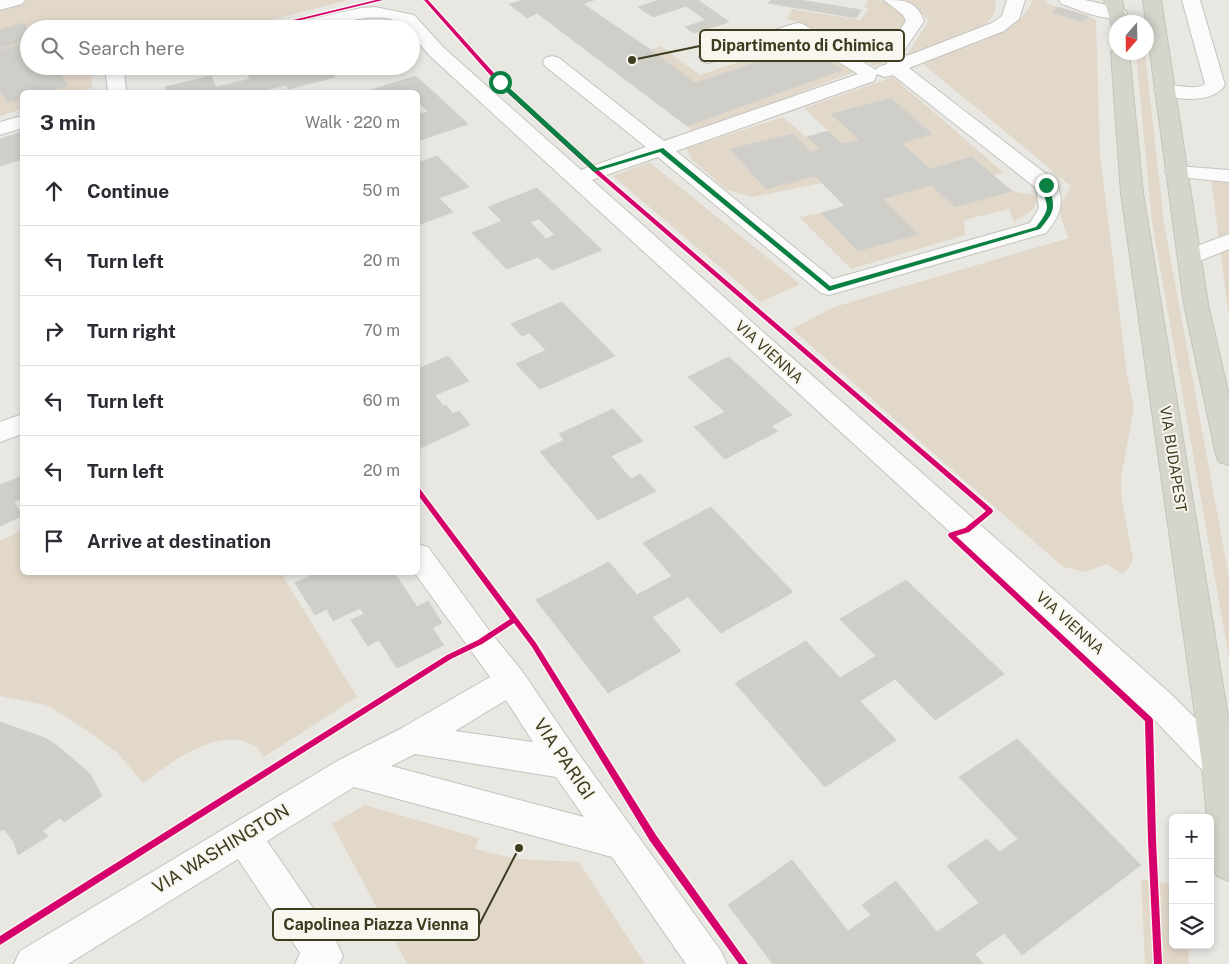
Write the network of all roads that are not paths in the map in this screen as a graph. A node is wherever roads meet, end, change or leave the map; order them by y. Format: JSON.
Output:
{"nodes":[{"id":1,"x":16,"y":0,"type":"edge"},
{"id":2,"x":893,"y":0,"type":"edge"},
{"id":3,"x":1016,"y":0,"type":"edge"},
{"id":4,"x":1068,"y":0,"type":"edge"},
{"id":5,"x":1152,"y":0,"type":"edge"},
{"id":6,"x":1191,"y":0,"type":"edge"},
{"id":7,"x":0,"y":5,"type":"edge"},
{"id":8,"x":1116,"y":12,"type":"edge"},
{"id":9,"x":330,"y":20,"type":"edge"},
{"id":10,"x":409,"y":20,"type":"edge"},
{"id":11,"x":420,"y":33,"type":"edge"},
{"id":12,"x":708,"y":57,"type":"dead end"},
{"id":13,"x":1121,"y":60,"type":"edge"},
{"id":14,"x":552,"y":62,"type":"dead end"},
{"id":15,"x":895,"y":67,"type":"junction"},
{"id":16,"x":117,"y":75,"type":"edge"},
{"id":17,"x":867,"y":77,"type":"junction"},
{"id":18,"x":117,"y":90,"type":"edge"},
{"id":19,"x":1164,"y":90,"type":"junction"},
{"id":20,"x":20,"y":123,"type":"edge"},
{"id":21,"x":0,"y":129,"type":"edge"},
{"id":22,"x":661,"y":149,"type":"junction"},
{"id":23,"x":1176,"y":172,"type":"junction"},
{"id":24,"x":1229,"y":176,"type":"edge"},
{"id":25,"x":577,"y":178,"type":"junction"},
{"id":26,"x":1229,"y":241,"type":"edge"},
{"id":27,"x":1189,"y":257,"type":"junction"},
{"id":28,"x":20,"y":424,"type":"edge"},
{"id":29,"x":0,"y":433,"type":"edge"},
{"id":30,"x":1229,"y":455,"type":"edge"},
{"id":31,"x":420,"y":558,"type":"edge"},
{"id":32,"x":511,"y":681,"type":"junction"},
{"id":33,"x":412,"y":738,"type":"junction"},
{"id":34,"x":566,"y":764,"type":"junction"},
{"id":35,"x":1219,"y":764,"type":"junction"},
{"id":36,"x":351,"y":771,"type":"junction"},
{"id":37,"x":243,"y":836,"type":"junction"},
{"id":38,"x":623,"y":844,"type":"junction"},
{"id":39,"x":1229,"y":864,"type":"edge"},
{"id":40,"x":33,"y":964,"type":"edge"},
{"id":41,"x":314,"y":964,"type":"edge"},
{"id":42,"x":708,"y":964,"type":"edge"}],
"edges":[{"from":1,"to":7,"type":"street"},
{"from":2,"to":15,"type":"street"},
{"from":3,"to":15,"type":"street"},
{"from":4,"to":8,"type":"street"},
{"from":5,"to":19,"type":"main road"},
{"from":6,"to":19,"type":"street"},
{"from":9,"to":10,"type":"street","name":"VIA VIENNA"},
{"from":11,"to":25,"type":"street","name":"VIA VIENNA"},
{"from":12,"to":17,"type":"street"},
{"from":13,"to":35,"type":"main road","name":"VIA BUDAPEST"},
{"from":14,"to":22,"type":"street"},
{"from":15,"to":17,"type":"street"},
{"from":15,"to":22,"type":"street"},
{"from":16,"to":18,"type":"street"},
{"from":17,"to":22,"type":"street"},
{"from":19,"to":23,"type":"main road"},
{"from":20,"to":21,"type":"street"},
{"from":22,"to":25,"type":"street"},
{"from":23,"to":24,"type":"street"},
{"from":23,"to":27,"type":"main road"},
{"from":25,"to":35,"type":"street","name":"VIA VIENNA"},
{"from":26,"to":27,"type":"street"},
{"from":27,"to":30,"type":"main road"},
{"from":28,"to":29,"type":"street"},
{"from":31,"to":32,"type":"street","name":"VIA PARIGI"},
{"from":32,"to":33,"type":"street","name":"VIA WASHINGTON"},
{"from":32,"to":34,"type":"street","name":"VIA PARIGI"},
{"from":33,"to":34,"type":"street"},
{"from":33,"to":36,"type":"street","name":"VIA WASHINGTON"},
{"from":34,"to":38,"type":"street","name":"VIA PARIGI"},
{"from":35,"to":39,"type":"main road","name":"VIA BUDAPEST"},
{"from":36,"to":37,"type":"street","name":"VIA WASHINGTON"},
{"from":36,"to":38,"type":"street"},
{"from":37,"to":40,"type":"street","name":"VIA WASHINGTON"},
{"from":37,"to":41,"type":"street"},
{"from":38,"to":42,"type":"street","name":"VIA PARIGI"}]}
